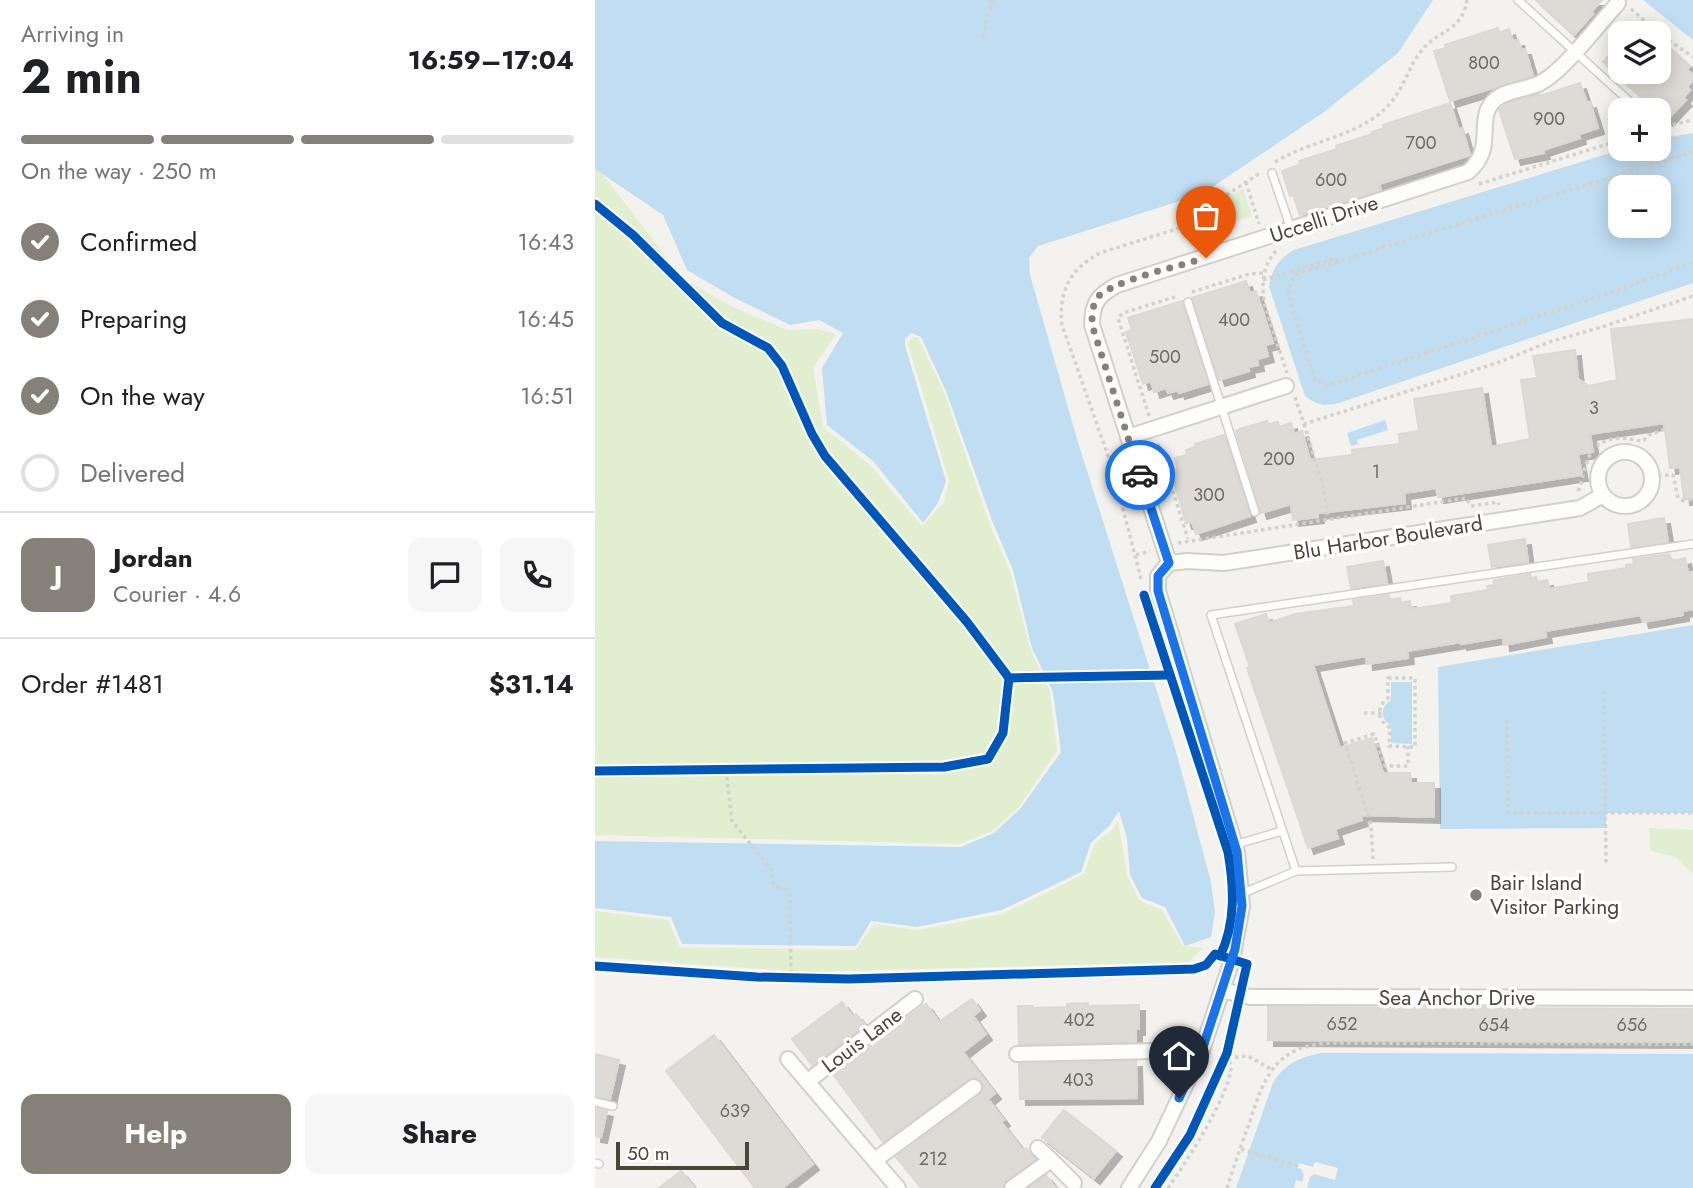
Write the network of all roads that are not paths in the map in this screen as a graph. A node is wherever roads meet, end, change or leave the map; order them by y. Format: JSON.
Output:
{"nodes":[{"id":1,"x":1518,"y":0,"type":"edge"},
{"id":2,"x":1624,"y":6,"type":"road end"},
{"id":3,"x":1574,"y":51,"type":"junction"},
{"id":4,"x":1626,"y":98,"type":"edge"},
{"id":5,"x":1272,"y":173,"type":"dead end"},
{"id":6,"x":1291,"y":230,"type":"junction"},
{"id":7,"x":1188,"y":302,"type":"dead end"},
{"id":8,"x":1286,"y":386,"type":"dead end"},
{"id":9,"x":1221,"y":407,"type":"junction"},
{"id":10,"x":1128,"y":437,"type":"junction"},
{"id":11,"x":1603,"y":495,"type":"junction"},
{"id":12,"x":1255,"y":512,"type":"dead end"},
{"id":13,"x":1693,"y":544,"type":"edge"},
{"id":14,"x":1169,"y":563,"type":"junction"},
{"id":15,"x":1282,"y":831,"type":"junction"},
{"id":16,"x":1234,"y":845,"type":"junction"},
{"id":17,"x":1452,"y":867,"type":"dead end"},
{"id":18,"x":1296,"y":872,"type":"junction"},
{"id":19,"x":1241,"y":894,"type":"junction"},
{"id":20,"x":1222,"y":990,"type":"junction"},
{"id":21,"x":1693,"y":998,"type":"edge"},
{"id":22,"x":915,"y":999,"type":"dead end"},
{"id":23,"x":1202,"y":1050,"type":"junction"},
{"id":24,"x":1017,"y":1054,"type":"dead end"},
{"id":25,"x":788,"y":1059,"type":"dead end"},
{"id":26,"x":808,"y":1081,"type":"junction"},
{"id":27,"x":974,"y":1087,"type":"dead end"},
{"id":28,"x":595,"y":1102,"type":"edge"},
{"id":29,"x":613,"y":1106,"type":"dead end"},
{"id":30,"x":1038,"y":1148,"type":"dead end"},
{"id":31,"x":875,"y":1160,"type":"junction"},
{"id":32,"x":1051,"y":1160,"type":"junction"},
{"id":33,"x":1074,"y":1183,"type":"dead end"},
{"id":34,"x":898,"y":1188,"type":"edge"},
{"id":35,"x":1013,"y":1188,"type":"edge"},
{"id":36,"x":1129,"y":1188,"type":"edge"}],
"edges":[{"from":1,"to":3,"type":"lane"},
{"from":2,"to":3,"type":"street","name":"Uccelli Drive"},
{"from":3,"to":4,"type":"lane"},
{"from":3,"to":6,"type":"street","name":"Uccelli Drive"},
{"from":5,"to":6,"type":"lane"},
{"from":6,"to":10,"type":"street","name":"Uccelli Drive"},
{"from":7,"to":9,"type":"lane"},
{"from":8,"to":9,"type":"street"},
{"from":9,"to":10,"type":"street"},
{"from":9,"to":12,"type":"lane"},
{"from":10,"to":14,"type":"street","name":"Uccelli Drive"},
{"from":11,"to":11,"type":"street"},
{"from":11,"to":14,"type":"street","name":"Blu Harbor Boulevard"},
{"from":13,"to":15,"type":"lane"},
{"from":14,"to":16,"type":"street"},
{"from":15,"to":16,"type":"lane"},
{"from":15,"to":18,"type":"lane"},
{"from":16,"to":19,"type":"street"},
{"from":17,"to":18,"type":"lane"},
{"from":18,"to":19,"type":"lane"},
{"from":19,"to":20,"type":"street"},
{"from":20,"to":21,"type":"street","name":"Sea Anchor Drive"},
{"from":20,"to":23,"type":"street"},
{"from":22,"to":26,"type":"street","name":"Louis Lane"},
{"from":23,"to":24,"type":"street"},
{"from":23,"to":36,"type":"street"},
{"from":25,"to":26,"type":"street"},
{"from":26,"to":31,"type":"street"},
{"from":27,"to":31,"type":"street"},
{"from":28,"to":29,"type":"lane"},
{"from":30,"to":32,"type":"street"},
{"from":31,"to":34,"type":"street"},
{"from":32,"to":33,"type":"street"},
{"from":32,"to":35,"type":"street"}]}
